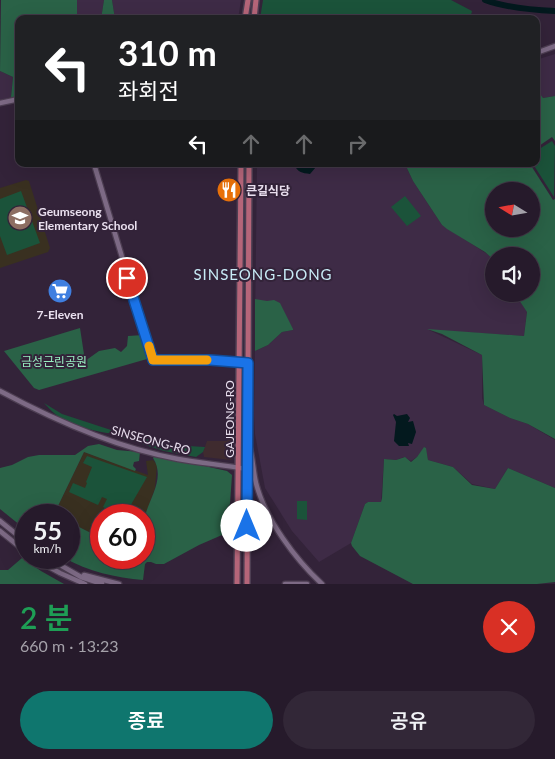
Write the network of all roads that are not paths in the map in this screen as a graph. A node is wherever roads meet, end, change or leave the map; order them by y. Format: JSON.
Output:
{"nodes":[{"id":1,"x":248,"y":0,"type":"edge"},
{"id":2,"x":256,"y":0,"type":"edge"},
{"id":3,"x":246,"y":15,"type":"edge"},
{"id":4,"x":254,"y":15,"type":"edge"},
{"id":5,"x":555,"y":46,"type":"edge"},
{"id":6,"x":540,"y":52,"type":"edge"},
{"id":7,"x":15,"y":100,"type":"edge"},
{"id":8,"x":0,"y":103,"type":"edge"},
{"id":9,"x":95,"y":167,"type":"edge"},
{"id":10,"x":241,"y":167,"type":"edge"},
{"id":11,"x":250,"y":167,"type":"edge"},
{"id":12,"x":240,"y":363,"type":"junction"},
{"id":13,"x":248,"y":363,"type":"junction"},
{"id":14,"x":0,"y":391,"type":"edge"},
{"id":15,"x":247,"y":440,"type":"junction"},
{"id":16,"x":239,"y":468,"type":"junction"},
{"id":17,"x":246,"y":468,"type":"junction"},
{"id":18,"x":0,"y":521,"type":"edge"},
{"id":19,"x":0,"y":530,"type":"edge"},
{"id":20,"x":15,"y":533,"type":"edge"},
{"id":21,"x":15,"y":543,"type":"edge"},
{"id":22,"x":53,"y":569,"type":"edge"},
{"id":23,"x":66,"y":569,"type":"edge"},
{"id":24,"x":67,"y":569,"type":"edge"},
{"id":25,"x":60,"y":573,"type":"junction"},
{"id":26,"x":78,"y":584,"type":"edge"},
{"id":27,"x":86,"y":584,"type":"edge"},
{"id":28,"x":102,"y":584,"type":"edge"},
{"id":29,"x":119,"y":584,"type":"edge"},
{"id":30,"x":237,"y":584,"type":"edge"},
{"id":31,"x":247,"y":584,"type":"edge"},
{"id":32,"x":285,"y":584,"type":"edge"},
{"id":33,"x":307,"y":584,"type":"edge"},
{"id":34,"x":322,"y":584,"type":"edge"}],
"edges":[{"from":1,"to":3,"type":"main road"},
{"from":2,"to":4,"type":"main road"},
{"from":5,"to":6,"type":"street"},
{"from":7,"to":8,"type":"street"},
{"from":9,"to":12,"type":"street"},
{"from":10,"to":12,"type":"main road","name":"GAJEONG-RO"},
{"from":11,"to":13,"type":"main road","name":"GAJEONG-RO"},
{"from":12,"to":13,"type":"street"},
{"from":12,"to":16,"type":"main road","name":"GAJEONG-RO"},
{"from":13,"to":15,"type":"main road","name":"GAJEONG-RO"},
{"from":14,"to":16,"type":"street","name":"SINSEONG-RO"},
{"from":15,"to":17,"type":"main road","name":"GAJEONG-RO"},
{"from":15,"to":34,"type":"street"},
{"from":16,"to":17,"type":"street","name":"SINSEONG-RO"},
{"from":16,"to":30,"type":"main road","name":"GAJEONG-RO"},
{"from":17,"to":31,"type":"main road","name":"GAJEONG-RO"},
{"from":18,"to":20,"type":"street"},
{"from":19,"to":21,"type":"street"},
{"from":22,"to":25,"type":"street"},
{"from":23,"to":28,"type":"street"},
{"from":24,"to":29,"type":"street"},
{"from":25,"to":26,"type":"street"},
{"from":25,"to":27,"type":"street"},
{"from":32,"to":33,"type":"street"}]}
